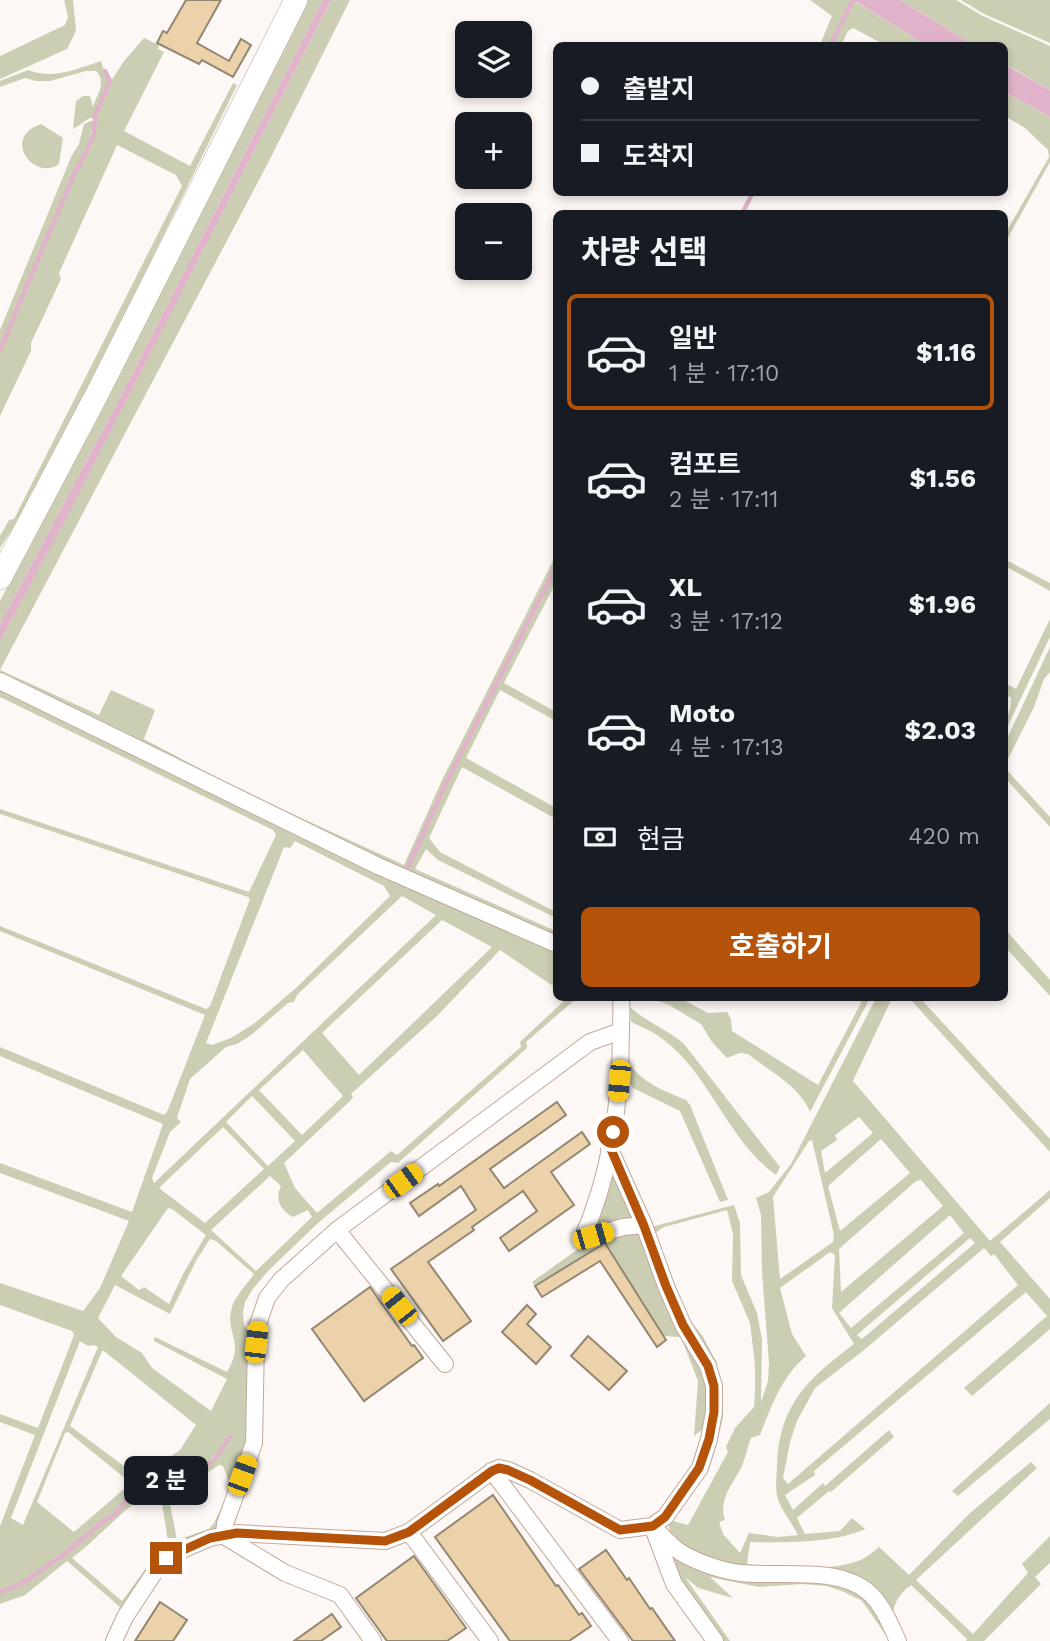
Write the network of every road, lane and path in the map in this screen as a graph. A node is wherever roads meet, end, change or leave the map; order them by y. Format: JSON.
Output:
{"nodes":[{"id":1,"x":296,"y":0,"type":"edge"},
{"id":2,"x":0,"y":578,"type":"edge"},
{"id":3,"x":0,"y":681,"type":"edge"},
{"id":4,"x":553,"y":943,"type":"edge"},
{"id":5,"x":621,"y":1001,"type":"edge"},
{"id":6,"x":621,"y":1031,"type":"junction"},
{"id":7,"x":610,"y":1147,"type":"junction"},
{"id":8,"x":644,"y":1226,"type":"junction"},
{"id":9,"x":337,"y":1230,"type":"junction"},
{"id":10,"x":445,"y":1364,"type":"dead end"},
{"id":11,"x":492,"y":1471,"type":"junction"},
{"id":12,"x":653,"y":1526,"type":"junction"},
{"id":13,"x":409,"y":1532,"type":"junction"},
{"id":14,"x":224,"y":1536,"type":"junction"},
{"id":15,"x":618,"y":1640,"type":"edge"},
{"id":16,"x":114,"y":1641,"type":"edge"},
{"id":17,"x":373,"y":1641,"type":"edge"},
{"id":18,"x":490,"y":1641,"type":"edge"},
{"id":19,"x":715,"y":1641,"type":"edge"},
{"id":20,"x":898,"y":1641,"type":"edge"}],
"edges":[{"from":1,"to":2,"type":"main road"},
{"from":3,"to":4,"type":"street"},
{"from":5,"to":6,"type":"street"},
{"from":6,"to":7,"type":"street"},
{"from":6,"to":9,"type":"street"},
{"from":7,"to":8,"type":"street"},
{"from":7,"to":8,"type":"street"},
{"from":8,"to":12,"type":"street"},
{"from":9,"to":10,"type":"street"},
{"from":9,"to":14,"type":"street"},
{"from":11,"to":12,"type":"street"},
{"from":11,"to":13,"type":"street"},
{"from":11,"to":15,"type":"street"},
{"from":12,"to":19,"type":"street"},
{"from":12,"to":20,"type":"street"},
{"from":13,"to":14,"type":"street"},
{"from":13,"to":18,"type":"street"},
{"from":14,"to":16,"type":"street"},
{"from":14,"to":17,"type":"street"}]}
